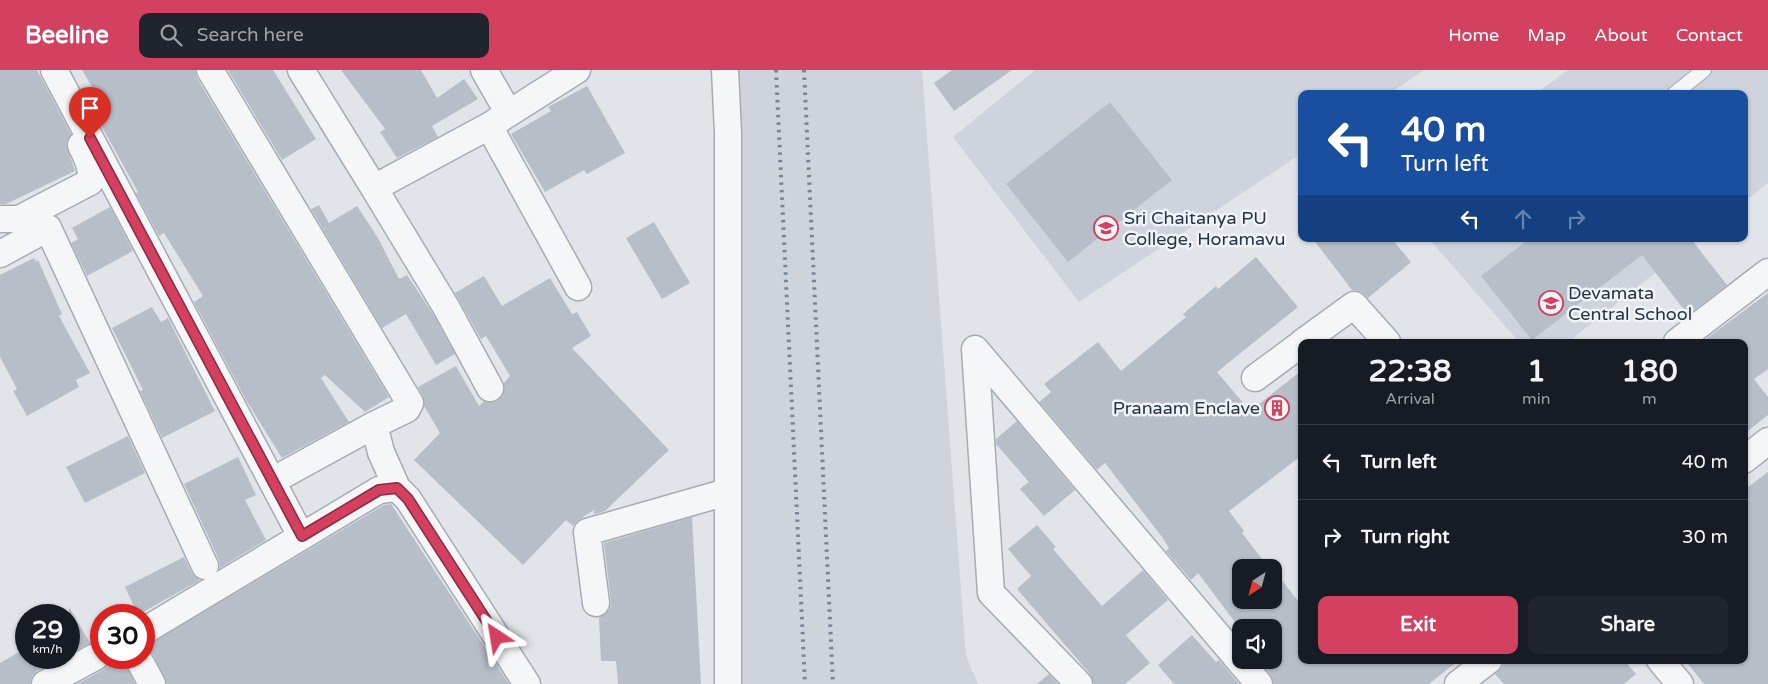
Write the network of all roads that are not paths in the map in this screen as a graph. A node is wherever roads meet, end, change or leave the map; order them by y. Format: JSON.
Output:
{"nodes":[{"id":1,"x":43,"y":70,"type":"edge"},
{"id":2,"x":54,"y":70,"type":"edge"},
{"id":3,"x":210,"y":70,"type":"edge"},
{"id":4,"x":302,"y":70,"type":"edge"},
{"id":5,"x":484,"y":70,"type":"edge"},
{"id":6,"x":577,"y":70,"type":"edge"},
{"id":7,"x":725,"y":70,"type":"edge"},
{"id":8,"x":1704,"y":70,"type":"edge"},
{"id":9,"x":1679,"y":90,"type":"edge"},
{"id":10,"x":499,"y":119,"type":"junction"},
{"id":11,"x":374,"y":188,"type":"junction"},
{"id":12,"x":0,"y":219,"type":"edge"},
{"id":13,"x":0,"y":254,"type":"edge"},
{"id":14,"x":1768,"y":272,"type":"edge"},
{"id":15,"x":578,"y":287,"type":"dead end"},
{"id":16,"x":1307,"y":339,"type":"edge"},
{"id":17,"x":1384,"y":339,"type":"edge"},
{"id":18,"x":1681,"y":339,"type":"edge"},
{"id":19,"x":1298,"y":346,"type":"edge"},
{"id":20,"x":1255,"y":378,"type":"dead end"},
{"id":21,"x":490,"y":388,"type":"dead end"},
{"id":22,"x":374,"y":425,"type":"junction"},
{"id":23,"x":1768,"y":441,"type":"edge"},
{"id":24,"x":1748,"y":457,"type":"edge"},
{"id":25,"x":272,"y":481,"type":"junction"},
{"id":26,"x":397,"y":488,"type":"junction"},
{"id":27,"x":727,"y":492,"type":"junction"},
{"id":28,"x":302,"y":536,"type":"junction"},
{"id":29,"x":205,"y":566,"type":"dead end"},
{"id":30,"x":596,"y":604,"type":"dead end"},
{"id":31,"x":155,"y":624,"type":"edge"},
{"id":32,"x":90,"y":660,"type":"edge"},
{"id":33,"x":1484,"y":664,"type":"edge"},
{"id":34,"x":1663,"y":664,"type":"edge"},
{"id":35,"x":144,"y":669,"type":"edge"},
{"id":36,"x":45,"y":684,"type":"edge"},
{"id":37,"x":152,"y":684,"type":"edge"},
{"id":38,"x":527,"y":684,"type":"edge"},
{"id":39,"x":728,"y":684,"type":"edge"},
{"id":40,"x":1079,"y":684,"type":"edge"},
{"id":41,"x":1259,"y":684,"type":"edge"},
{"id":42,"x":1458,"y":684,"type":"edge"},
{"id":43,"x":1680,"y":684,"type":"edge"}],
"edges":[{"from":1,"to":12,"type":"street"},
{"from":2,"to":25,"type":"street"},
{"from":3,"to":22,"type":"street"},
{"from":4,"to":11,"type":"street"},
{"from":5,"to":10,"type":"street"},
{"from":6,"to":10,"type":"street"},
{"from":7,"to":27,"type":"street"},
{"from":8,"to":9,"type":"lane"},
{"from":10,"to":11,"type":"street"},
{"from":10,"to":15,"type":"street"},
{"from":11,"to":21,"type":"street"},
{"from":13,"to":29,"type":"street"},
{"from":14,"to":18,"type":"street"},
{"from":16,"to":17,"type":"street"},
{"from":19,"to":20,"type":"street"},
{"from":22,"to":25,"type":"street"},
{"from":22,"to":26,"type":"street"},
{"from":23,"to":24,"type":"street"},
{"from":25,"to":28,"type":"street"},
{"from":26,"to":28,"type":"street"},
{"from":26,"to":38,"type":"street"},
{"from":27,"to":30,"type":"street"},
{"from":27,"to":39,"type":"street"},
{"from":28,"to":31,"type":"street"},
{"from":32,"to":36,"type":"street"},
{"from":33,"to":42,"type":"street"},
{"from":34,"to":43,"type":"street"},
{"from":35,"to":37,"type":"street"},
{"from":40,"to":41,"type":"street"}]}
